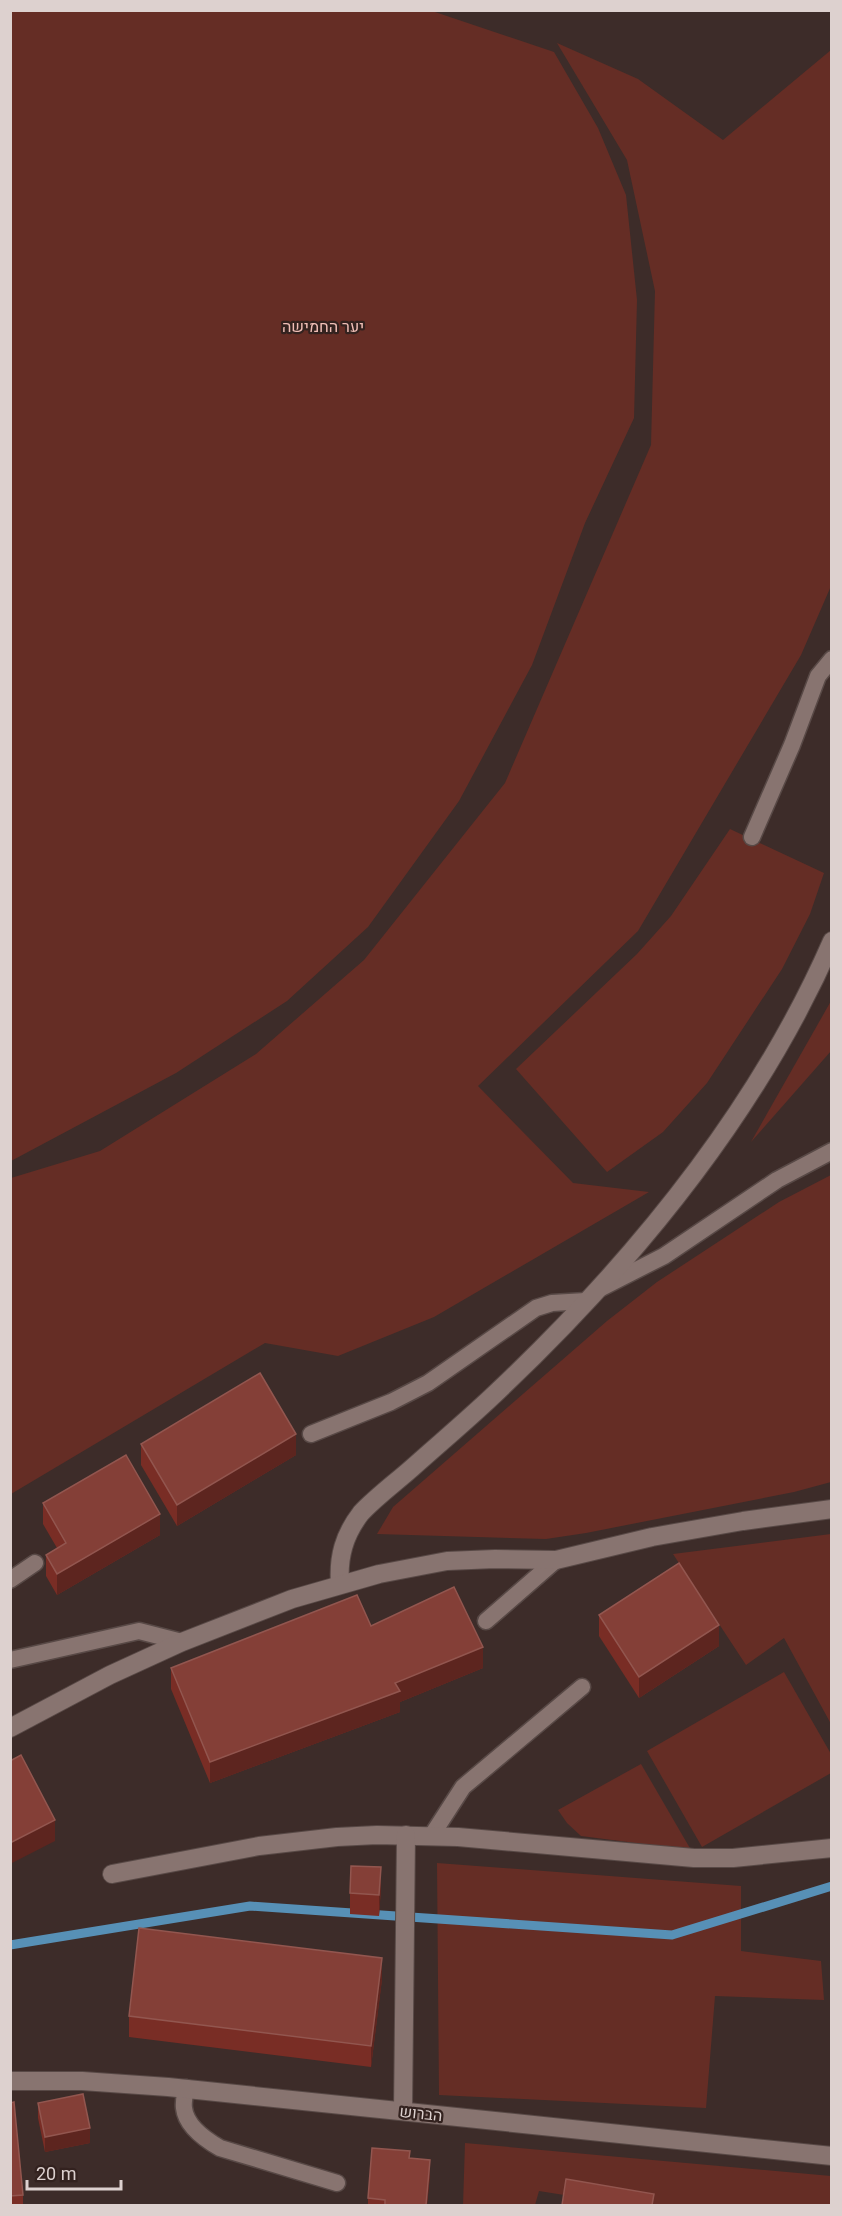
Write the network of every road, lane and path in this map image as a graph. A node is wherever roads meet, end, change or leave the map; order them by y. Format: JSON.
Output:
{"nodes":[{"id":1,"x":831,"y":659,"type":"edge"},
{"id":2,"x":752,"y":837,"type":"dead end"},
{"id":3,"x":831,"y":941,"type":"edge"},
{"id":4,"x":831,"y":1151,"type":"edge"},
{"id":5,"x":591,"y":1296,"type":"junction"},
{"id":6,"x":311,"y":1434,"type":"dead end"},
{"id":7,"x":831,"y":1509,"type":"edge"},
{"id":8,"x":556,"y":1560,"type":"junction"},
{"id":9,"x":34,"y":1563,"type":"dead end"},
{"id":10,"x":10,"y":1581,"type":"edge"},
{"id":11,"x":340,"y":1584,"type":"junction"},
{"id":12,"x":486,"y":1621,"type":"dead end"},
{"id":13,"x":182,"y":1642,"type":"junction"},
{"id":14,"x":10,"y":1660,"type":"edge"},
{"id":15,"x":582,"y":1687,"type":"dead end"},
{"id":16,"x":10,"y":1728,"type":"edge"},
{"id":17,"x":406,"y":1834,"type":"junction"},
{"id":18,"x":432,"y":1835,"type":"junction"},
{"id":19,"x":831,"y":1848,"type":"edge"},
{"id":20,"x":112,"y":1874,"type":"dead end"},
{"id":21,"x":10,"y":2081,"type":"edge"},
{"id":22,"x":186,"y":2088,"type":"junction"},
{"id":23,"x":403,"y":2111,"type":"junction"},
{"id":24,"x":831,"y":2156,"type":"edge"},
{"id":25,"x":337,"y":2183,"type":"dead end"}],
"edges":[{"from":1,"to":2,"type":"lane"},
{"from":3,"to":5,"type":"street"},
{"from":4,"to":5,"type":"lane"},
{"from":5,"to":6,"type":"lane"},
{"from":5,"to":11,"type":"street"},
{"from":7,"to":8,"type":"street"},
{"from":8,"to":11,"type":"street"},
{"from":8,"to":12,"type":"lane"},
{"from":9,"to":10,"type":"lane"},
{"from":11,"to":13,"type":"street"},
{"from":13,"to":14,"type":"lane"},
{"from":13,"to":16,"type":"street"},
{"from":15,"to":18,"type":"lane"},
{"from":17,"to":18,"type":"street"},
{"from":17,"to":20,"type":"street"},
{"from":17,"to":23,"type":"street"},
{"from":18,"to":19,"type":"street"},
{"from":21,"to":22,"type":"street","name":"הברוש"},
{"from":22,"to":23,"type":"street","name":"הברוש"},
{"from":22,"to":25,"type":"lane"},
{"from":23,"to":24,"type":"street","name":"הברוש"}]}
